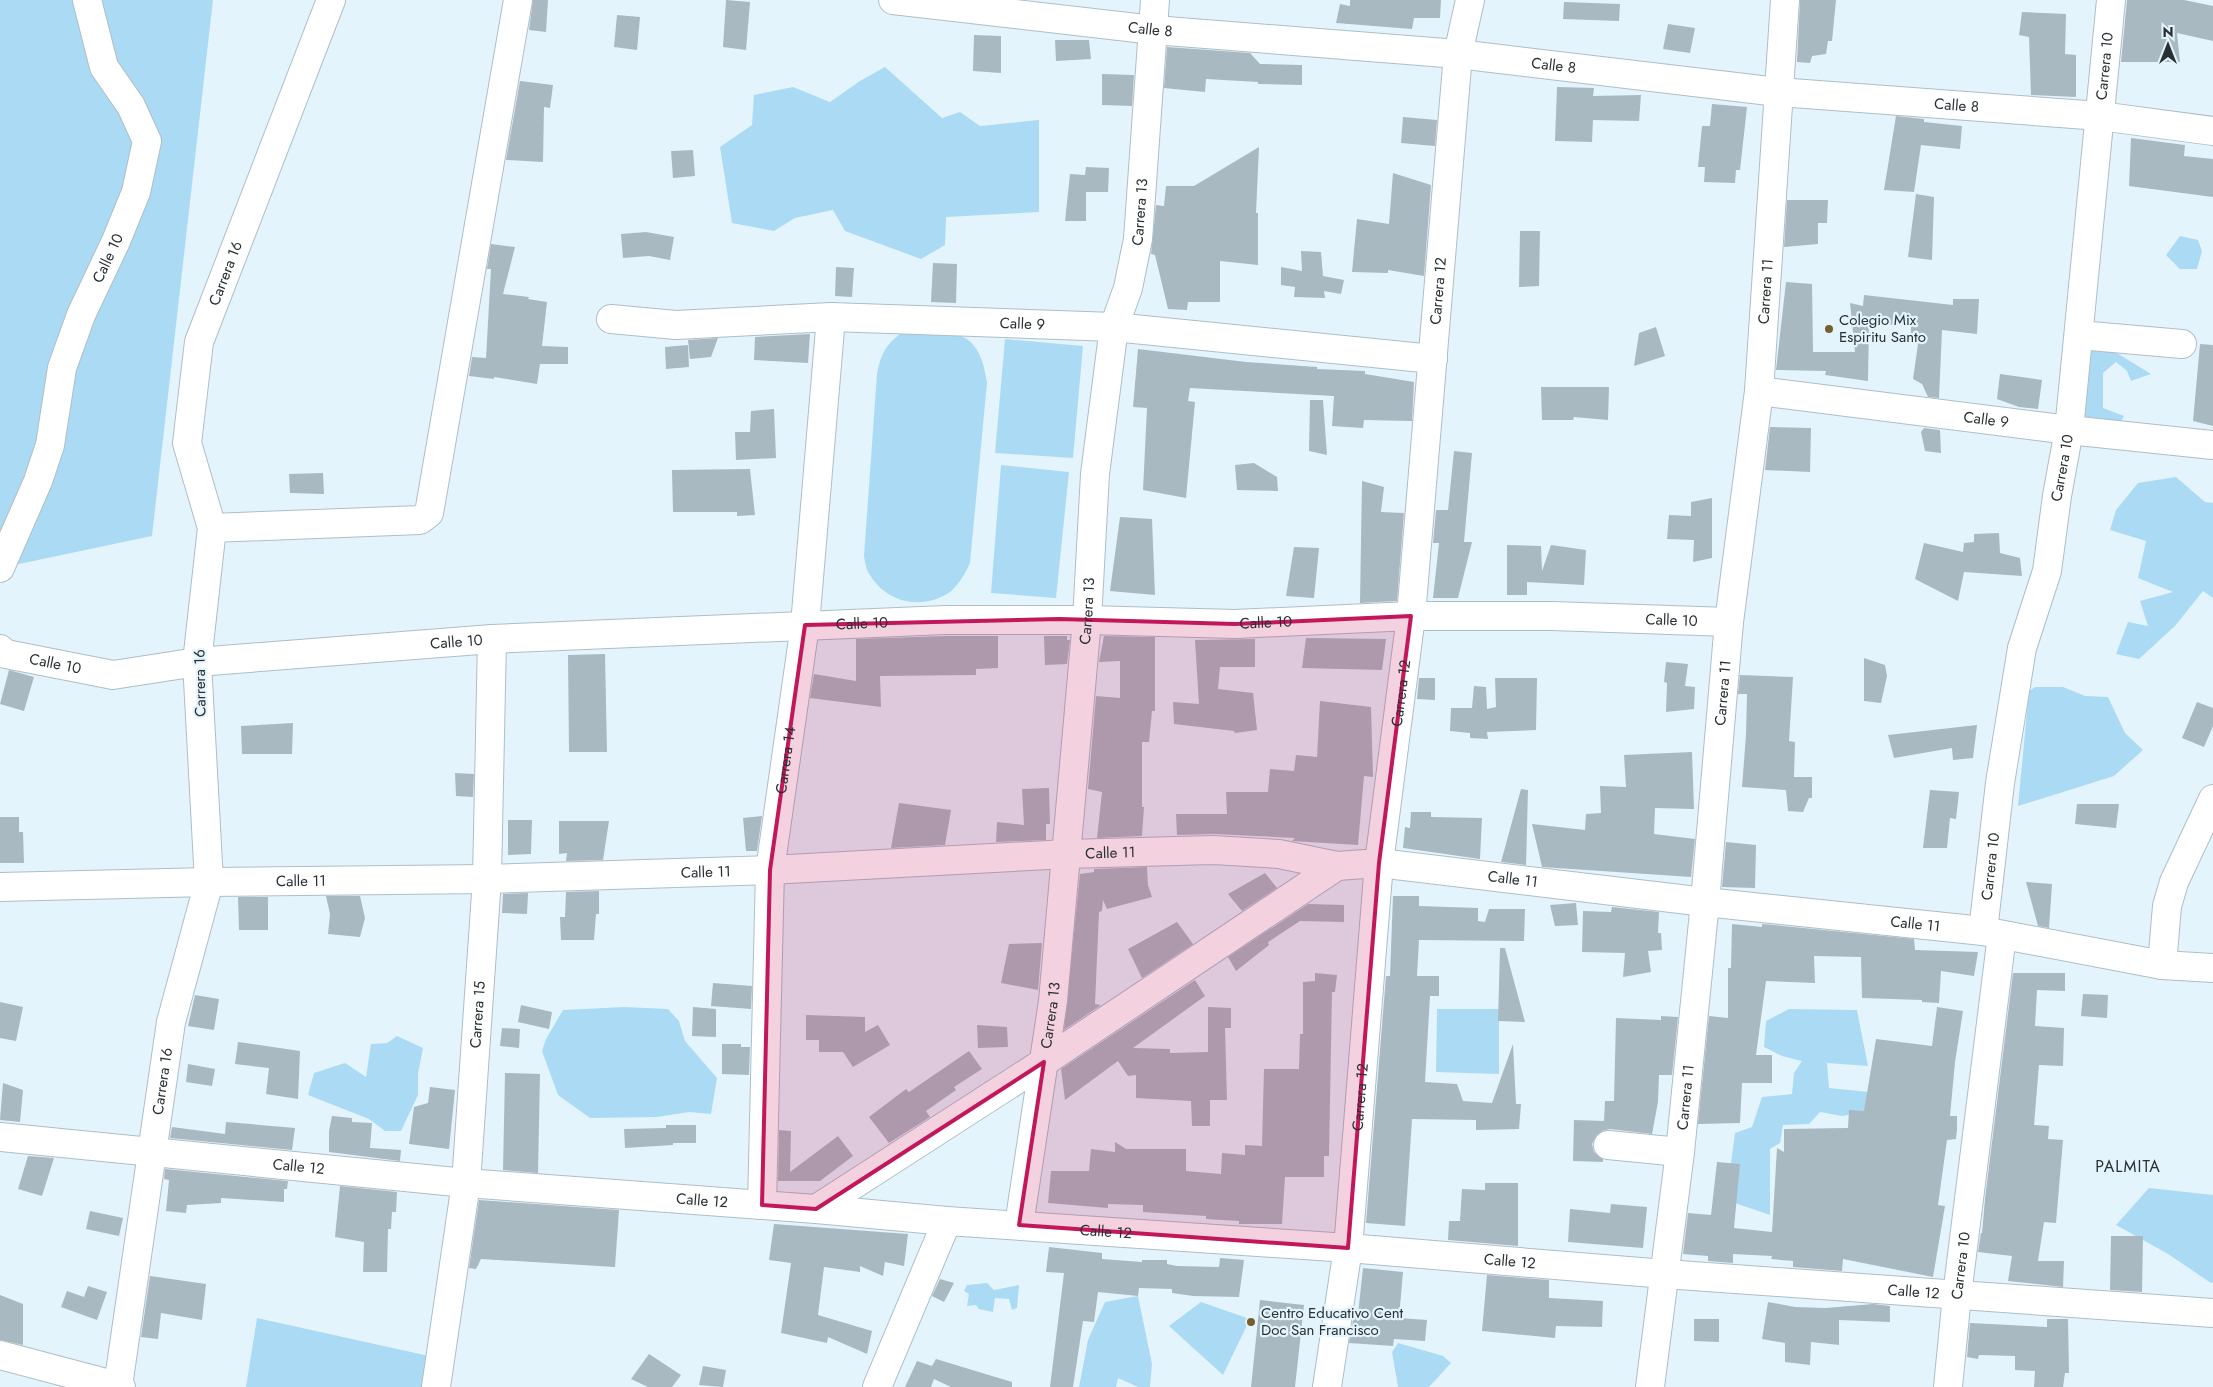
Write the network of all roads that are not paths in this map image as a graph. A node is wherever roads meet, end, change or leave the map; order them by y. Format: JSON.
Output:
{"nodes":[{"id":1,"x":87,"y":0,"type":"edge"},
{"id":2,"x":331,"y":0,"type":"edge"},
{"id":3,"x":518,"y":0,"type":"edge"},
{"id":4,"x":893,"y":0,"type":"edge"},
{"id":5,"x":1155,"y":0,"type":"edge"},
{"id":6,"x":1470,"y":0,"type":"edge"},
{"id":7,"x":1785,"y":0,"type":"edge"},
{"id":8,"x":2111,"y":0,"type":"edge"},
{"id":9,"x":1154,"y":30,"type":"junction"},
{"id":10,"x":1458,"y":54,"type":"junction"},
{"id":11,"x":1778,"y":92,"type":"junction"},
{"id":12,"x":2100,"y":116,"type":"junction"},
{"id":13,"x":2213,"y":131,"type":"edge"},
{"id":14,"x":831,"y":317,"type":"junction"},
{"id":15,"x":611,"y":319,"type":"dead end"},
{"id":16,"x":1114,"y":327,"type":"junction"},
{"id":17,"x":2078,"y":335,"type":"junction"},
{"id":18,"x":2182,"y":344,"type":"dead end"},
{"id":19,"x":1433,"y":359,"type":"junction"},
{"id":20,"x":1758,"y":391,"type":"junction"},
{"id":21,"x":2069,"y":430,"type":"junction"},
{"id":22,"x":2213,"y":445,"type":"edge"},
{"id":23,"x":212,"y":528,"type":"junction"},
{"id":24,"x":0,"y":568,"type":"edge"},
{"id":25,"x":1411,"y":616,"type":"junction"},
{"id":26,"x":1087,"y":620,"type":"junction"},
{"id":27,"x":1729,"y":622,"type":"junction"},
{"id":28,"x":805,"y":625,"type":"junction"},
{"id":29,"x":492,"y":639,"type":"junction"},
{"id":30,"x":0,"y":649,"type":"edge"},
{"id":31,"x":197,"y":662,"type":"junction"},
{"id":32,"x":2213,"y":799,"type":"edge"},
{"id":33,"x":1067,"y":854,"type":"junction"},
{"id":34,"x":1379,"y":863,"type":"junction"},
{"id":35,"x":1337,"y":866,"type":"junction"},
{"id":36,"x":770,"y":870,"type":"junction"},
{"id":37,"x":487,"y":879,"type":"junction"},
{"id":38,"x":209,"y":882,"type":"junction"},
{"id":39,"x":0,"y":887,"type":"edge"},
{"id":40,"x":1705,"y":902,"type":"junction"},
{"id":41,"x":1992,"y":933,"type":"junction"},
{"id":42,"x":2162,"y":965,"type":"junction"},
{"id":43,"x":2213,"y":968,"type":"edge"},
{"id":44,"x":1044,"y":1062,"type":"junction"},
{"id":45,"x":0,"y":1137,"type":"edge"},
{"id":46,"x":1608,"y":1145,"type":"dead end"},
{"id":47,"x":1680,"y":1152,"type":"junction"},
{"id":48,"x":150,"y":1153,"type":"junction"},
{"id":49,"x":466,"y":1183,"type":"junction"},
{"id":50,"x":762,"y":1205,"type":"junction"},
{"id":51,"x":816,"y":1209,"type":"junction"},
{"id":52,"x":947,"y":1221,"type":"junction"},
{"id":53,"x":1019,"y":1225,"type":"junction"},
{"id":54,"x":1348,"y":1248,"type":"junction"},
{"id":55,"x":1665,"y":1274,"type":"junction"},
{"id":56,"x":1957,"y":1295,"type":"junction"},
{"id":57,"x":2213,"y":1313,"type":"edge"},
{"id":58,"x":0,"y":1355,"type":"edge"},
{"id":59,"x":120,"y":1387,"type":"edge"},
{"id":60,"x":436,"y":1387,"type":"edge"},
{"id":61,"x":876,"y":1387,"type":"edge"},
{"id":62,"x":1327,"y":1387,"type":"edge"},
{"id":63,"x":1650,"y":1387,"type":"edge"},
{"id":64,"x":1948,"y":1387,"type":"edge"}],
"edges":[{"from":1,"to":24,"type":"street","name":"Calle 10"},
{"from":2,"to":23,"type":"street","name":"Carrera 16"},
{"from":3,"to":23,"type":"street"},
{"from":4,"to":9,"type":"street","name":"Calle 8"},
{"from":5,"to":9,"type":"street","name":"Carrera 13"},
{"from":6,"to":10,"type":"street","name":"Carrera 12"},
{"from":7,"to":11,"type":"street","name":"Carrera 11"},
{"from":8,"to":12,"type":"street","name":"Carrera 10"},
{"from":9,"to":10,"type":"street","name":"Calle 8"},
{"from":9,"to":16,"type":"street","name":"Carrera 13"},
{"from":10,"to":11,"type":"street","name":"Calle 8"},
{"from":10,"to":19,"type":"street","name":"Carrera 12"},
{"from":11,"to":12,"type":"street","name":"Calle 8"},
{"from":11,"to":20,"type":"street","name":"Carrera 11"},
{"from":12,"to":13,"type":"street","name":"Calle 8"},
{"from":12,"to":17,"type":"street","name":"Carrera 10"},
{"from":14,"to":15,"type":"street","name":"Calle 9"},
{"from":14,"to":16,"type":"street","name":"Calle 9"},
{"from":14,"to":28,"type":"street","name":"Carrera 14"},
{"from":16,"to":19,"type":"street","name":"Calle 9"},
{"from":16,"to":26,"type":"street","name":"Carrera 13"},
{"from":17,"to":18,"type":"street"},
{"from":17,"to":21,"type":"street","name":"Carrera 10"},
{"from":19,"to":25,"type":"street","name":"Carrera 12"},
{"from":20,"to":21,"type":"street","name":"Calle 9"},
{"from":20,"to":27,"type":"street","name":"Carrera 11"},
{"from":21,"to":22,"type":"street","name":"Calle 9"},
{"from":21,"to":41,"type":"street","name":"Carrera 10"},
{"from":23,"to":31,"type":"street","name":"Carrera 16"},
{"from":25,"to":26,"type":"street","name":"Calle 10"},
{"from":25,"to":27,"type":"street","name":"Calle 10"},
{"from":25,"to":34,"type":"street","name":"Carrera 12"},
{"from":26,"to":28,"type":"street","name":"Calle 10"},
{"from":26,"to":33,"type":"street","name":"Carrera 13"},
{"from":27,"to":40,"type":"street","name":"Carrera 11"},
{"from":28,"to":29,"type":"street","name":"Calle 10"},
{"from":28,"to":36,"type":"street","name":"Carrera 14"},
{"from":29,"to":31,"type":"street","name":"Calle 10"},
{"from":29,"to":37,"type":"street","name":"Carrera 15"},
{"from":30,"to":31,"type":"street","name":"Calle 10"},
{"from":31,"to":38,"type":"street","name":"Carrera 16"},
{"from":32,"to":42,"type":"street"},
{"from":33,"to":35,"type":"street","name":"Calle 11"},
{"from":33,"to":36,"type":"street","name":"Calle 11"},
{"from":33,"to":44,"type":"street","name":"Carrera 13"},
{"from":34,"to":35,"type":"street","name":"Calle 11"},
{"from":34,"to":40,"type":"street","name":"Calle 11"},
{"from":34,"to":54,"type":"street","name":"Carrera 12"},
{"from":35,"to":44,"type":"street"},
{"from":36,"to":37,"type":"street","name":"Calle 11"},
{"from":36,"to":50,"type":"street","name":"Carrera 14"},
{"from":37,"to":38,"type":"street","name":"Calle 11"},
{"from":37,"to":49,"type":"street","name":"Carrera 15"},
{"from":38,"to":39,"type":"street","name":"Calle 11"},
{"from":38,"to":48,"type":"street","name":"Carrera 16"},
{"from":40,"to":41,"type":"street","name":"Calle 11"},
{"from":40,"to":47,"type":"street","name":"Carrera 11"},
{"from":41,"to":42,"type":"street","name":"Calle 11"},
{"from":41,"to":56,"type":"street","name":"Carrera 10"},
{"from":42,"to":43,"type":"street","name":"Calle 11"},
{"from":44,"to":51,"type":"street"},
{"from":44,"to":53,"type":"street","name":"Carrera 13"},
{"from":45,"to":48,"type":"street","name":"Calle 12"},
{"from":46,"to":47,"type":"street"},
{"from":47,"to":55,"type":"street","name":"Carrera 11"},
{"from":48,"to":49,"type":"street","name":"Calle 12"},
{"from":48,"to":59,"type":"street","name":"Carrera 16"},
{"from":49,"to":50,"type":"street","name":"Calle 12"},
{"from":49,"to":60,"type":"street","name":"Carrera 15"},
{"from":50,"to":51,"type":"street","name":"Calle 12"},
{"from":51,"to":52,"type":"street","name":"Calle 12"},
{"from":52,"to":53,"type":"street","name":"Calle 12"},
{"from":52,"to":61,"type":"street"},
{"from":53,"to":54,"type":"street","name":"Calle 12"},
{"from":54,"to":55,"type":"street","name":"Calle 12"},
{"from":54,"to":62,"type":"street","name":"Carrera 12"},
{"from":55,"to":56,"type":"street","name":"Calle 12"},
{"from":55,"to":63,"type":"street","name":"Carrera 11"},
{"from":56,"to":57,"type":"street","name":"Calle 12"},
{"from":56,"to":64,"type":"street","name":"Carrera 10"},
{"from":58,"to":59,"type":"street"}]}
